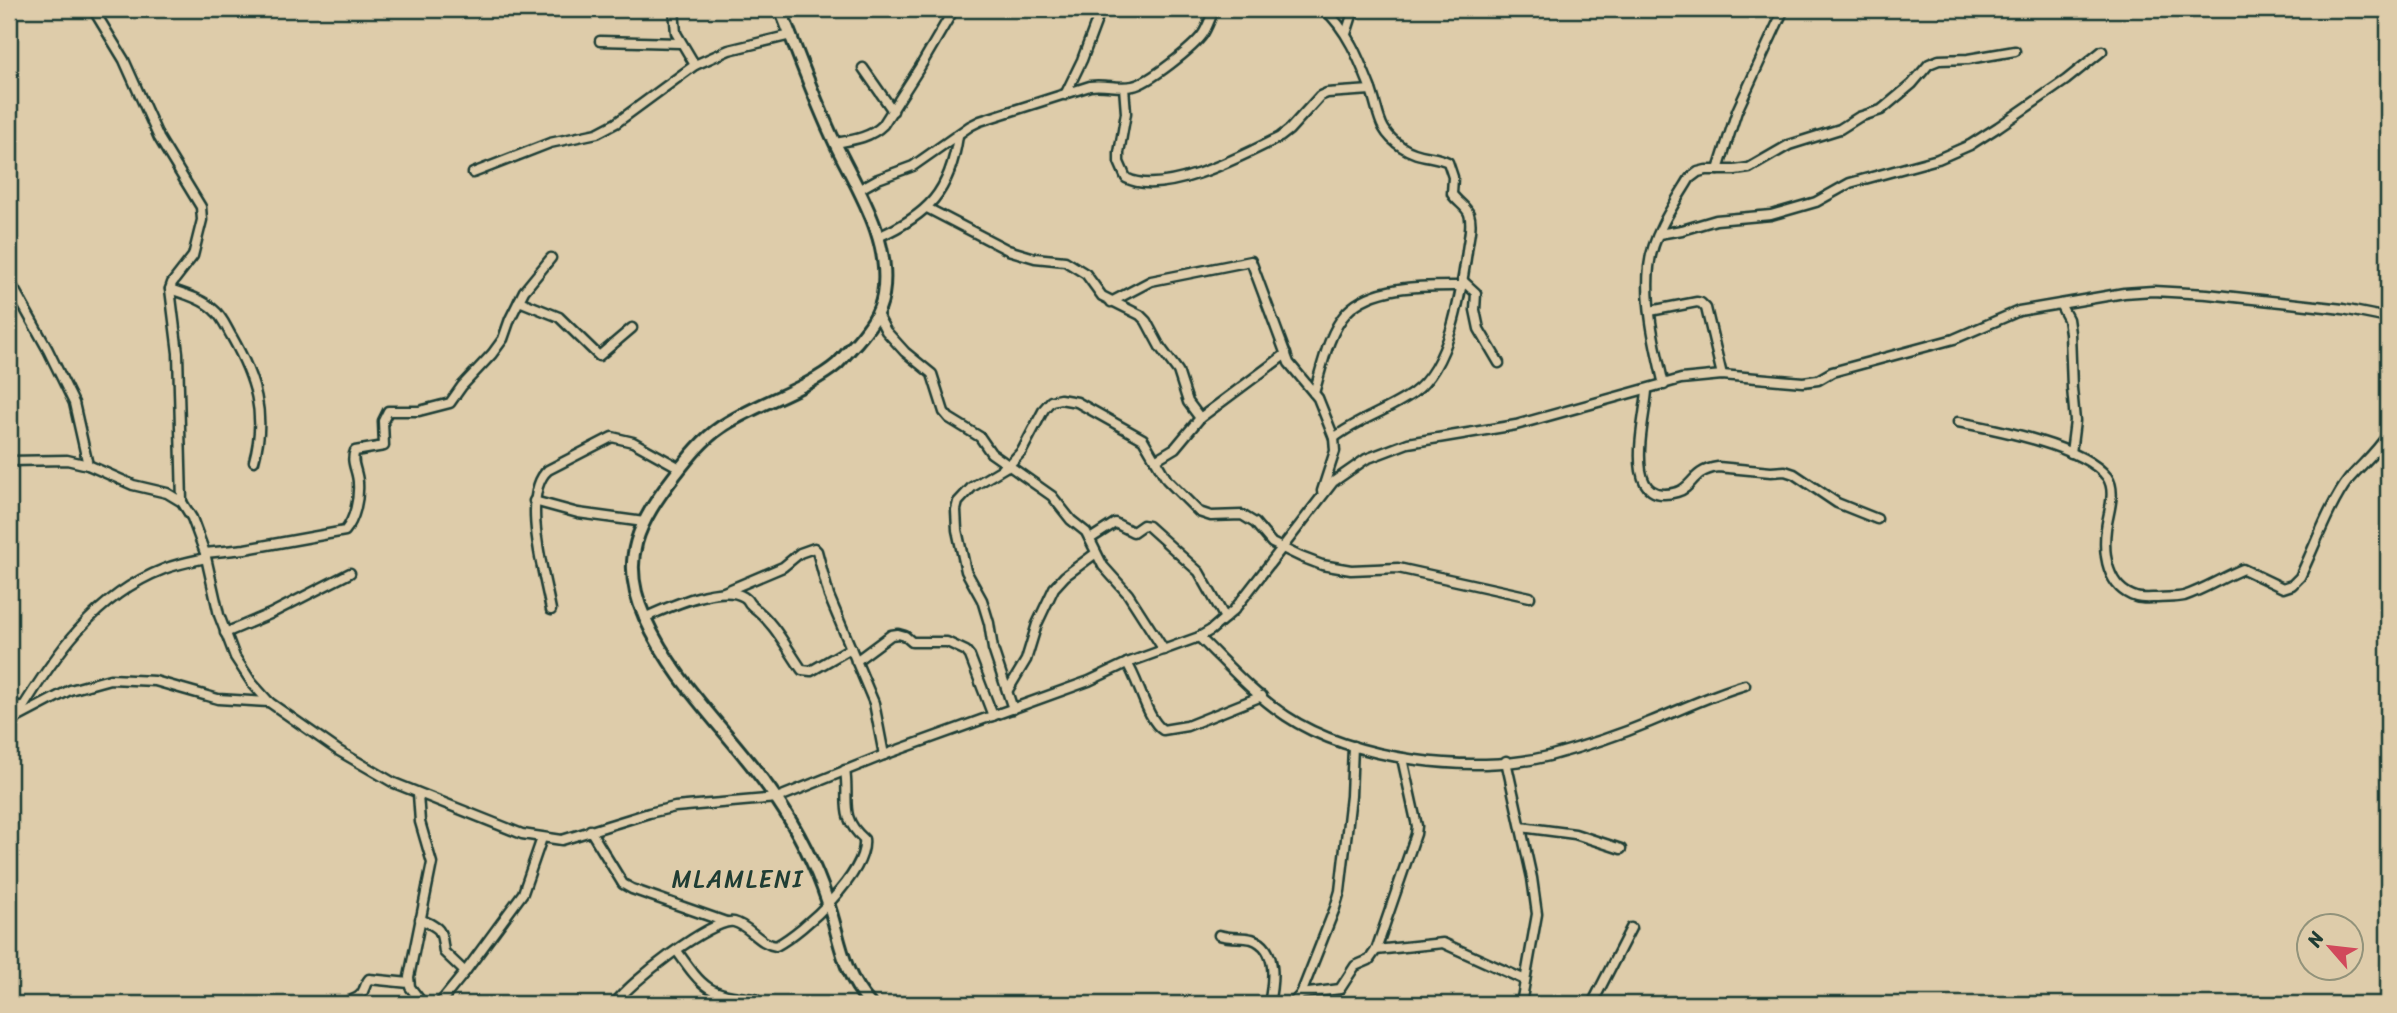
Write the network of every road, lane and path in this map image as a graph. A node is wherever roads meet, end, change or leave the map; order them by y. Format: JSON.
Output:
{"nodes":[{"id":1,"x":93,"y":9,"type":"edge"},
{"id":2,"x":674,"y":9,"type":"edge"},
{"id":3,"x":780,"y":9,"type":"edge"},
{"id":4,"x":954,"y":9,"type":"edge"},
{"id":5,"x":1101,"y":9,"type":"edge"},
{"id":6,"x":1214,"y":9,"type":"edge"},
{"id":7,"x":1324,"y":9,"type":"edge"},
{"id":8,"x":1354,"y":9,"type":"edge"},
{"id":9,"x":1784,"y":9,"type":"edge"},
{"id":10,"x":1346,"y":34,"type":"junction"},
{"id":11,"x":791,"y":35,"type":"junction"},
{"id":12,"x":600,"y":41,"type":"dead end"},
{"id":13,"x":680,"y":43,"type":"junction"},
{"id":14,"x":2015,"y":51,"type":"dead end"},
{"id":15,"x":2102,"y":51,"type":"dead end"},
{"id":16,"x":695,"y":65,"type":"junction"},
{"id":17,"x":863,"y":68,"type":"dead end"},
{"id":18,"x":1124,"y":87,"type":"junction"},
{"id":19,"x":1371,"y":90,"type":"junction"},
{"id":20,"x":1065,"y":95,"type":"junction"},
{"id":21,"x":893,"y":111,"type":"junction"},
{"id":22,"x":958,"y":136,"type":"junction"},
{"id":23,"x":835,"y":143,"type":"junction"},
{"id":24,"x":1718,"y":170,"type":"junction"},
{"id":25,"x":473,"y":173,"type":"dead end"},
{"id":26,"x":860,"y":189,"type":"junction"},
{"id":27,"x":927,"y":208,"type":"junction"},
{"id":28,"x":1659,"y":234,"type":"junction"},
{"id":29,"x":878,"y":237,"type":"junction"},
{"id":30,"x":551,"y":258,"type":"dead end"},
{"id":31,"x":9,"y":280,"type":"edge"},
{"id":32,"x":1462,"y":283,"type":"junction"},
{"id":33,"x":170,"y":289,"type":"junction"},
{"id":34,"x":519,"y":301,"type":"junction"},
{"id":35,"x":1111,"y":302,"type":"junction"},
{"id":36,"x":2060,"y":304,"type":"junction"},
{"id":37,"x":1650,"y":311,"type":"junction"},
{"id":38,"x":877,"y":314,"type":"junction"},
{"id":39,"x":2388,"y":318,"type":"edge"},
{"id":40,"x":632,"y":328,"type":"dead end"},
{"id":41,"x":1286,"y":354,"type":"junction"},
{"id":42,"x":1499,"y":363,"type":"dead end"},
{"id":43,"x":1722,"y":375,"type":"junction"},
{"id":44,"x":1664,"y":384,"type":"junction"},
{"id":45,"x":1647,"y":390,"type":"junction"},
{"id":46,"x":1314,"y":393,"type":"junction"},
{"id":47,"x":1200,"y":418,"type":"junction"},
{"id":48,"x":1958,"y":422,"type":"dead end"},
{"id":49,"x":2388,"y":434,"type":"edge"},
{"id":50,"x":1334,"y":438,"type":"junction"},
{"id":51,"x":2071,"y":453,"type":"junction"},
{"id":52,"x":1155,"y":460,"type":"junction"},
{"id":53,"x":9,"y":461,"type":"edge"},
{"id":54,"x":254,"y":461,"type":"dead end"},
{"id":55,"x":1009,"y":465,"type":"junction"},
{"id":56,"x":88,"y":466,"type":"junction"},
{"id":57,"x":681,"y":468,"type":"junction"},
{"id":58,"x":1321,"y":494,"type":"junction"},
{"id":59,"x":534,"y":501,"type":"junction"},
{"id":60,"x":182,"y":502,"type":"junction"},
{"id":61,"x":1877,"y":519,"type":"dead end"},
{"id":62,"x":643,"y":522,"type":"junction"},
{"id":63,"x":1090,"y":539,"type":"junction"},
{"id":64,"x":1283,"y":548,"type":"junction"},
{"id":65,"x":1096,"y":554,"type":"junction"},
{"id":66,"x":205,"y":556,"type":"junction"},
{"id":67,"x":350,"y":573,"type":"dead end"},
{"id":68,"x":724,"y":592,"type":"junction"},
{"id":69,"x":1530,"y":597,"type":"dead end"},
{"id":70,"x":551,"y":610,"type":"dead end"},
{"id":71,"x":644,"y":618,"type":"junction"},
{"id":72,"x":1225,"y":618,"type":"junction"},
{"id":73,"x":225,"y":633,"type":"junction"},
{"id":74,"x":1199,"y":638,"type":"junction"},
{"id":75,"x":851,"y":648,"type":"junction"},
{"id":76,"x":1164,"y":650,"type":"junction"},
{"id":77,"x":856,"y":661,"type":"junction"},
{"id":78,"x":1128,"y":663,"type":"junction"},
{"id":79,"x":1745,"y":685,"type":"dead end"},
{"id":80,"x":1008,"y":690,"type":"junction"},
{"id":81,"x":1262,"y":696,"type":"junction"},
{"id":82,"x":9,"y":700,"type":"edge"},
{"id":83,"x":269,"y":702,"type":"junction"},
{"id":84,"x":22,"y":709,"type":"junction"},
{"id":85,"x":1013,"y":709,"type":"junction"},
{"id":86,"x":993,"y":716,"type":"junction"},
{"id":87,"x":13,"y":720,"type":"edge"},
{"id":88,"x":1353,"y":746,"type":"junction"},
{"id":89,"x":884,"y":755,"type":"junction"},
{"id":90,"x":1402,"y":758,"type":"junction"},
{"id":91,"x":1506,"y":761,"type":"junction"},
{"id":92,"x":845,"y":770,"type":"junction"},
{"id":93,"x":418,"y":794,"type":"junction"},
{"id":94,"x":776,"y":798,"type":"junction"},
{"id":95,"x":1521,"y":827,"type":"junction"},
{"id":96,"x":590,"y":830,"type":"junction"},
{"id":97,"x":542,"y":838,"type":"junction"},
{"id":98,"x":1620,"y":849,"type":"dead end"},
{"id":99,"x":828,"y":902,"type":"junction"},
{"id":100,"x":420,"y":919,"type":"junction"},
{"id":101,"x":726,"y":922,"type":"junction"},
{"id":102,"x":1631,"y":928,"type":"dead end"},
{"id":103,"x":1219,"y":935,"type":"dead end"},
{"id":104,"x":1376,"y":950,"type":"junction"},
{"id":105,"x":677,"y":951,"type":"junction"},
{"id":106,"x":465,"y":972,"type":"junction"},
{"id":107,"x":1525,"y":980,"type":"junction"},
{"id":108,"x":409,"y":983,"type":"junction"},
{"id":109,"x":1301,"y":994,"type":"junction"},
{"id":110,"x":755,"y":999,"type":"dead end"},
{"id":111,"x":342,"y":1004,"type":"edge"},
{"id":112,"x":423,"y":1004,"type":"edge"},
{"id":113,"x":439,"y":1004,"type":"edge"},
{"id":114,"x":615,"y":1004,"type":"edge"},
{"id":115,"x":870,"y":1004,"type":"edge"},
{"id":116,"x":1269,"y":1004,"type":"edge"},
{"id":117,"x":1292,"y":1004,"type":"edge"},
{"id":118,"x":1521,"y":1004,"type":"edge"},
{"id":119,"x":1592,"y":1004,"type":"edge"}],
"edges":[{"from":1,"to":33,"type":"street"},
{"from":2,"to":13,"type":"street"},
{"from":3,"to":11,"type":"main road"},
{"from":4,"to":21,"type":"street"},
{"from":5,"to":20,"type":"street"},
{"from":6,"to":18,"type":"street"},
{"from":7,"to":10,"type":"street"},
{"from":8,"to":10,"type":"street"},
{"from":9,"to":24,"type":"street"},
{"from":10,"to":19,"type":"street"},
{"from":11,"to":16,"type":"street"},
{"from":11,"to":23,"type":"main road"},
{"from":12,"to":13,"type":"street"},
{"from":13,"to":16,"type":"street"},
{"from":14,"to":24,"type":"street"},
{"from":15,"to":28,"type":"street"},
{"from":16,"to":25,"type":"street"},
{"from":17,"to":21,"type":"street"},
{"from":18,"to":19,"type":"street"},
{"from":18,"to":20,"type":"street"},
{"from":19,"to":32,"type":"street"},
{"from":20,"to":22,"type":"street"},
{"from":21,"to":23,"type":"street"},
{"from":22,"to":26,"type":"street"},
{"from":22,"to":27,"type":"street"},
{"from":23,"to":26,"type":"main road"},
{"from":24,"to":28,"type":"street"},
{"from":26,"to":29,"type":"main road"},
{"from":27,"to":29,"type":"street"},
{"from":27,"to":35,"type":"street"},
{"from":28,"to":37,"type":"street"},
{"from":29,"to":38,"type":"main road"},
{"from":30,"to":34,"type":"street"},
{"from":31,"to":56,"type":"street"},
{"from":32,"to":42,"type":"street"},
{"from":32,"to":46,"type":"street"},
{"from":32,"to":50,"type":"street"},
{"from":33,"to":54,"type":"street"},
{"from":33,"to":60,"type":"street"},
{"from":34,"to":40,"type":"street"},
{"from":34,"to":66,"type":"street"},
{"from":35,"to":41,"type":"street"},
{"from":35,"to":47,"type":"street"},
{"from":36,"to":39,"type":"street"},
{"from":36,"to":43,"type":"street"},
{"from":36,"to":51,"type":"street"},
{"from":37,"to":43,"type":"street"},
{"from":37,"to":44,"type":"street"},
{"from":38,"to":55,"type":"street"},
{"from":38,"to":57,"type":"main road"},
{"from":41,"to":46,"type":"street"},
{"from":41,"to":47,"type":"street"},
{"from":43,"to":44,"type":"street"},
{"from":44,"to":45,"type":"street"},
{"from":45,"to":58,"type":"street"},
{"from":45,"to":61,"type":"street"},
{"from":46,"to":50,"type":"street"},
{"from":47,"to":52,"type":"street"},
{"from":48,"to":51,"type":"street"},
{"from":49,"to":51,"type":"street"},
{"from":50,"to":58,"type":"street"},
{"from":52,"to":55,"type":"street"},
{"from":52,"to":64,"type":"street"},
{"from":53,"to":56,"type":"street"},
{"from":55,"to":63,"type":"street"},
{"from":55,"to":80,"type":"street"},
{"from":56,"to":60,"type":"street"},
{"from":57,"to":59,"type":"street"},
{"from":57,"to":62,"type":"main road"},
{"from":58,"to":64,"type":"street"},
{"from":59,"to":62,"type":"street"},
{"from":59,"to":70,"type":"street"},
{"from":60,"to":66,"type":"street"},
{"from":62,"to":71,"type":"main road"},
{"from":63,"to":65,"type":"street"},
{"from":63,"to":72,"type":"street"},
{"from":64,"to":69,"type":"street"},
{"from":64,"to":72,"type":"street"},
{"from":65,"to":76,"type":"street"},
{"from":65,"to":80,"type":"street"},
{"from":66,"to":73,"type":"street"},
{"from":66,"to":84,"type":"street"},
{"from":67,"to":73,"type":"street"},
{"from":68,"to":71,"type":"street"},
{"from":68,"to":75,"type":"street"},
{"from":68,"to":75,"type":"street"},
{"from":71,"to":94,"type":"main road"},
{"from":72,"to":74,"type":"street"},
{"from":73,"to":83,"type":"street"},
{"from":74,"to":76,"type":"street"},
{"from":74,"to":81,"type":"street"},
{"from":75,"to":77,"type":"street"},
{"from":76,"to":78,"type":"street"},
{"from":77,"to":86,"type":"street"},
{"from":77,"to":89,"type":"street"},
{"from":78,"to":81,"type":"street"},
{"from":78,"to":85,"type":"street"},
{"from":79,"to":91,"type":"street"},
{"from":80,"to":85,"type":"street"},
{"from":81,"to":88,"type":"street"},
{"from":82,"to":84,"type":"street"},
{"from":83,"to":87,"type":"street"},
{"from":83,"to":93,"type":"street"},
{"from":84,"to":87,"type":"street"},
{"from":85,"to":86,"type":"street"},
{"from":86,"to":89,"type":"street"},
{"from":88,"to":90,"type":"street"},
{"from":88,"to":109,"type":"street"},
{"from":89,"to":92,"type":"street"},
{"from":90,"to":91,"type":"street"},
{"from":90,"to":104,"type":"street"},
{"from":91,"to":95,"type":"street"},
{"from":92,"to":94,"type":"street"},
{"from":92,"to":99,"type":"street"},
{"from":93,"to":97,"type":"street"},
{"from":93,"to":100,"type":"street"},
{"from":94,"to":96,"type":"street"},
{"from":94,"to":99,"type":"main road"},
{"from":95,"to":98,"type":"street"},
{"from":95,"to":107,"type":"street"},
{"from":96,"to":97,"type":"street"},
{"from":96,"to":101,"type":"street"},
{"from":97,"to":106,"type":"street"},
{"from":99,"to":101,"type":"street"},
{"from":99,"to":115,"type":"main road"},
{"from":100,"to":106,"type":"street"},
{"from":100,"to":108,"type":"street"},
{"from":101,"to":105,"type":"street"},
{"from":102,"to":119,"type":"street"},
{"from":103,"to":116,"type":"street"},
{"from":104,"to":107,"type":"street"},
{"from":104,"to":109,"type":"street"},
{"from":105,"to":110,"type":"street"},
{"from":105,"to":114,"type":"street"},
{"from":106,"to":113,"type":"street"},
{"from":107,"to":118,"type":"street"},
{"from":108,"to":111,"type":"street"},
{"from":108,"to":112,"type":"street"},
{"from":109,"to":117,"type":"street"}]}
